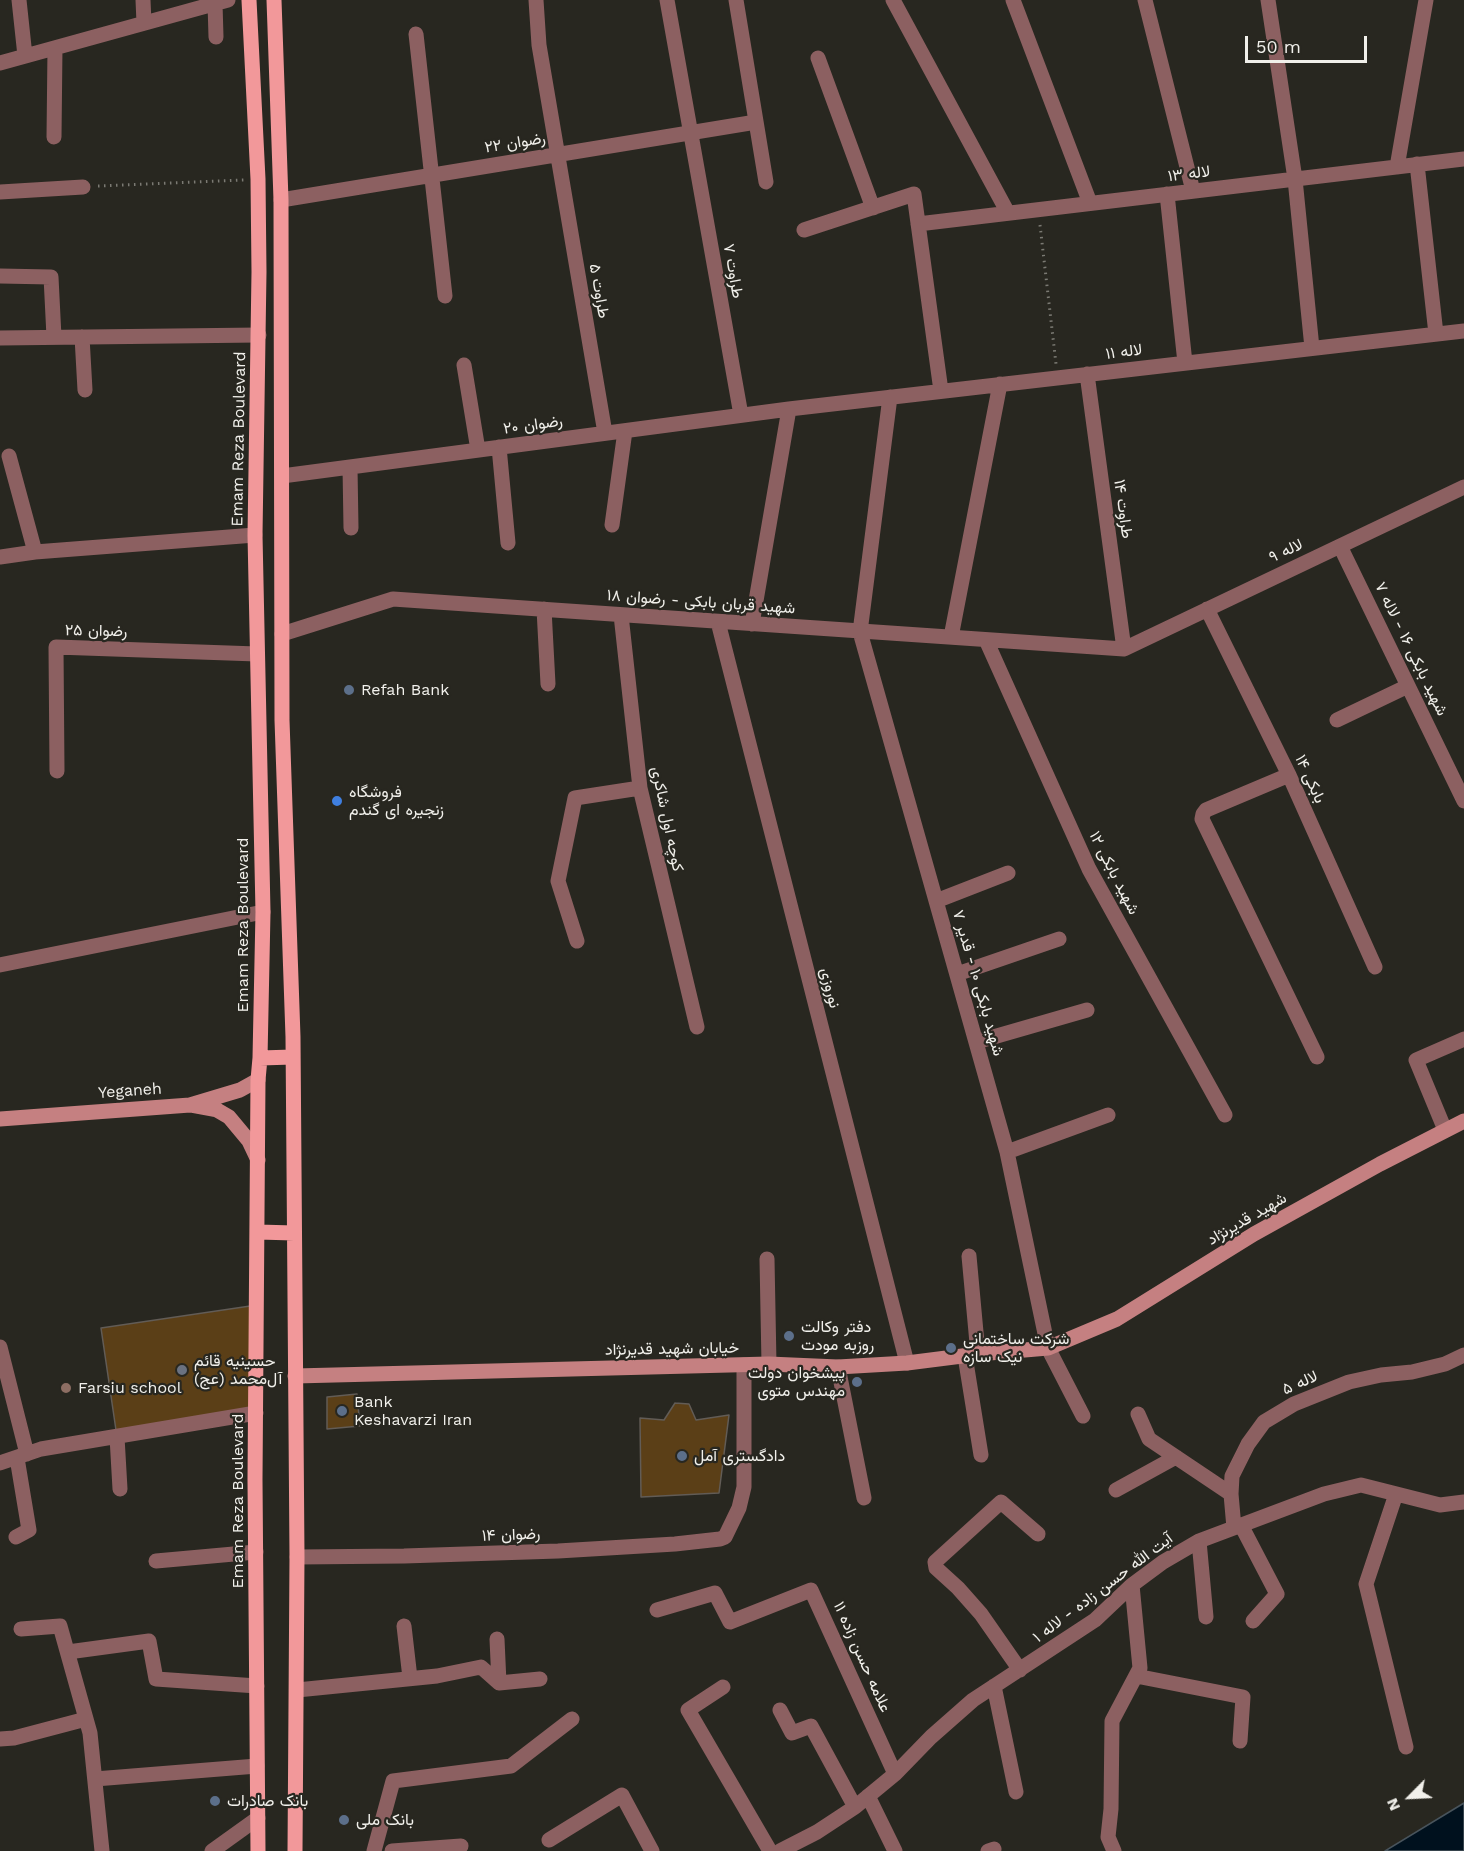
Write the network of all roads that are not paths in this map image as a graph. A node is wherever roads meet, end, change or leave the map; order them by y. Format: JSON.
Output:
{"nodes":[{"id":1,"x":19,"y":0,"type":"edge"},
{"id":2,"x":143,"y":0,"type":"edge"},
{"id":3,"x":249,"y":0,"type":"edge"},
{"id":4,"x":274,"y":0,"type":"edge"},
{"id":5,"x":536,"y":0,"type":"edge"},
{"id":6,"x":667,"y":0,"type":"edge"},
{"id":7,"x":736,"y":0,"type":"edge"},
{"id":8,"x":893,"y":0,"type":"edge"},
{"id":9,"x":1013,"y":0,"type":"edge"},
{"id":10,"x":1145,"y":0,"type":"edge"},
{"id":11,"x":1268,"y":0,"type":"edge"},
{"id":12,"x":1426,"y":0,"type":"edge"},
{"id":13,"x":221,"y":2,"type":"edge"},
{"id":14,"x":144,"y":23,"type":"junction"},
{"id":15,"x":416,"y":34,"type":"dead end"},
{"id":16,"x":216,"y":37,"type":"dead end"},
{"id":17,"x":55,"y":48,"type":"junction"},
{"id":18,"x":26,"y":56,"type":"junction"},
{"id":19,"x":818,"y":57,"type":"dead end"},
{"id":20,"x":0,"y":63,"type":"edge"},
{"id":21,"x":756,"y":122,"type":"junction"},
{"id":22,"x":691,"y":133,"type":"junction"},
{"id":23,"x":54,"y":137,"type":"dead end"},
{"id":24,"x":558,"y":155,"type":"junction"},
{"id":25,"x":1464,"y":159,"type":"edge"},
{"id":26,"x":1417,"y":164,"type":"junction"},
{"id":27,"x":1397,"y":167,"type":"junction"},
{"id":28,"x":432,"y":175,"type":"junction"},
{"id":29,"x":1295,"y":179,"type":"junction"},
{"id":30,"x":766,"y":182,"type":"dead end"},
{"id":31,"x":83,"y":187,"type":"road end"},
{"id":32,"x":1193,"y":191,"type":"junction"},
{"id":33,"x":0,"y":192,"type":"edge"},
{"id":34,"x":1167,"y":194,"type":"junction"},
{"id":35,"x":281,"y":200,"type":"junction"},
{"id":36,"x":1090,"y":203,"type":"junction"},
{"id":37,"x":873,"y":208,"type":"junction"},
{"id":38,"x":1008,"y":213,"type":"junction"},
{"id":39,"x":918,"y":224,"type":"junction"},
{"id":40,"x":804,"y":230,"type":"dead end"},
{"id":41,"x":0,"y":276,"type":"edge"},
{"id":42,"x":445,"y":296,"type":"dead end"},
{"id":43,"x":1464,"y":331,"type":"edge"},
{"id":44,"x":1436,"y":334,"type":"junction"},
{"id":45,"x":260,"y":335,"type":"junction"},
{"id":46,"x":54,"y":337,"type":"junction"},
{"id":47,"x":82,"y":337,"type":"junction"},
{"id":48,"x":0,"y":338,"type":"edge"},
{"id":49,"x":1312,"y":348,"type":"junction"},
{"id":50,"x":1185,"y":363,"type":"junction"},
{"id":51,"x":464,"y":365,"type":"dead end"},
{"id":52,"x":1087,"y":374,"type":"junction"},
{"id":53,"x":1000,"y":384,"type":"junction"},
{"id":54,"x":85,"y":390,"type":"dead end"},
{"id":55,"x":941,"y":391,"type":"junction"},
{"id":56,"x":890,"y":397,"type":"junction"},
{"id":57,"x":789,"y":409,"type":"junction"},
{"id":58,"x":741,"y":415,"type":"junction"},
{"id":59,"x":625,"y":430,"type":"junction"},
{"id":60,"x":606,"y":433,"type":"junction"},
{"id":61,"x":499,"y":447,"type":"junction"},
{"id":62,"x":478,"y":450,"type":"junction"},
{"id":63,"x":9,"y":456,"type":"dead end"},
{"id":64,"x":350,"y":467,"type":"junction"},
{"id":65,"x":282,"y":476,"type":"junction"},
{"id":66,"x":1464,"y":487,"type":"edge"},
{"id":67,"x":612,"y":525,"type":"dead end"},
{"id":68,"x":351,"y":528,"type":"dead end"},
{"id":69,"x":255,"y":535,"type":"junction"},
{"id":70,"x":508,"y":543,"type":"dead end"},
{"id":71,"x":1340,"y":546,"type":"junction"},
{"id":72,"x":35,"y":552,"type":"junction"},
{"id":73,"x":0,"y":557,"type":"edge"},
{"id":74,"x":544,"y":609,"type":"junction"},
{"id":75,"x":1207,"y":609,"type":"junction"},
{"id":76,"x":621,"y":615,"type":"junction"},
{"id":77,"x":718,"y":622,"type":"junction"},
{"id":78,"x":752,"y":624,"type":"junction"},
{"id":79,"x":860,"y":632,"type":"junction"},
{"id":80,"x":282,"y":634,"type":"junction"},
{"id":81,"x":951,"y":638,"type":"junction"},
{"id":82,"x":986,"y":640,"type":"junction"},
{"id":83,"x":1124,"y":648,"type":"junction"},
{"id":84,"x":257,"y":654,"type":"junction"},
{"id":85,"x":548,"y":684,"type":"dead end"},
{"id":86,"x":1408,"y":686,"type":"junction"},
{"id":87,"x":1337,"y":720,"type":"dead end"},
{"id":88,"x":57,"y":771,"type":"dead end"},
{"id":89,"x":1289,"y":775,"type":"junction"},
{"id":90,"x":640,"y":788,"type":"junction"},
{"id":91,"x":1464,"y":801,"type":"edge"},
{"id":92,"x":1008,"y":873,"type":"dead end"},
{"id":93,"x":936,"y":901,"type":"junction"},
{"id":94,"x":263,"y":912,"type":"junction"},
{"id":95,"x":1059,"y":939,"type":"dead end"},
{"id":96,"x":577,"y":941,"type":"dead end"},
{"id":97,"x":0,"y":965,"type":"edge"},
{"id":98,"x":1376,"y":967,"type":"dead end"},
{"id":99,"x":957,"y":974,"type":"junction"},
{"id":100,"x":1088,"y":1010,"type":"dead end"},
{"id":101,"x":697,"y":1028,"type":"dead end"},
{"id":102,"x":1464,"y":1040,"type":"edge"},
{"id":103,"x":976,"y":1042,"type":"junction"},
{"id":104,"x":293,"y":1057,"type":"junction"},
{"id":105,"x":1317,"y":1057,"type":"dead end"},
{"id":106,"x":260,"y":1058,"type":"junction"},
{"id":107,"x":258,"y":1080,"type":"junction"},
{"id":108,"x":190,"y":1105,"type":"junction"},
{"id":109,"x":1108,"y":1115,"type":"dead end"},
{"id":110,"x":1225,"y":1115,"type":"dead end"},
{"id":111,"x":0,"y":1119,"type":"edge"},
{"id":112,"x":1464,"y":1121,"type":"edge"},
{"id":113,"x":1444,"y":1130,"type":"junction"},
{"id":114,"x":1007,"y":1152,"type":"junction"},
{"id":115,"x":258,"y":1161,"type":"junction"},
{"id":116,"x":258,"y":1232,"type":"junction"},
{"id":117,"x":294,"y":1233,"type":"junction"},
{"id":118,"x":969,"y":1256,"type":"dead end"},
{"id":119,"x":767,"y":1259,"type":"dead end"},
{"id":120,"x":0,"y":1347,"type":"edge"},
{"id":121,"x":1048,"y":1348,"type":"junction"},
{"id":122,"x":971,"y":1355,"type":"junction"},
{"id":123,"x":1464,"y":1355,"type":"edge"},
{"id":124,"x":907,"y":1363,"type":"junction"},
{"id":125,"x":769,"y":1364,"type":"junction"},
{"id":126,"x":744,"y":1365,"type":"junction"},
{"id":127,"x":838,"y":1367,"type":"junction"},
{"id":128,"x":295,"y":1376,"type":"junction"},
{"id":129,"x":256,"y":1413,"type":"junction"},
{"id":130,"x":1138,"y":1414,"type":"dead end"},
{"id":131,"x":1083,"y":1416,"type":"dead end"},
{"id":132,"x":117,"y":1437,"type":"junction"},
{"id":133,"x":981,"y":1455,"type":"dead end"},
{"id":134,"x":22,"y":1456,"type":"junction"},
{"id":135,"x":1176,"y":1457,"type":"junction"},
{"id":136,"x":0,"y":1463,"type":"edge"},
{"id":137,"x":120,"y":1489,"type":"dead end"},
{"id":138,"x":1116,"y":1490,"type":"dead end"},
{"id":139,"x":1231,"y":1494,"type":"junction"},
{"id":140,"x":1396,"y":1494,"type":"junction"},
{"id":141,"x":864,"y":1498,"type":"dead end"},
{"id":142,"x":1464,"y":1503,"type":"edge"},
{"id":143,"x":1238,"y":1527,"type":"junction"},
{"id":144,"x":1038,"y":1534,"type":"dead end"},
{"id":145,"x":16,"y":1537,"type":"dead end"},
{"id":146,"x":1199,"y":1541,"type":"junction"},
{"id":147,"x":256,"y":1552,"type":"junction"},
{"id":148,"x":297,"y":1557,"type":"junction"},
{"id":149,"x":156,"y":1561,"type":"dead end"},
{"id":150,"x":1132,"y":1585,"type":"junction"},
{"id":151,"x":657,"y":1610,"type":"dead end"},
{"id":152,"x":1206,"y":1617,"type":"dead end"},
{"id":153,"x":1253,"y":1621,"type":"dead end"},
{"id":154,"x":404,"y":1626,"type":"dead end"},
{"id":155,"x":21,"y":1629,"type":"dead end"},
{"id":156,"x":497,"y":1639,"type":"dead end"},
{"id":157,"x":68,"y":1652,"type":"junction"},
{"id":158,"x":1020,"y":1670,"type":"junction"},
{"id":159,"x":1136,"y":1676,"type":"junction"},
{"id":160,"x":410,"y":1678,"type":"junction"},
{"id":161,"x":540,"y":1679,"type":"dead end"},
{"id":162,"x":499,"y":1683,"type":"junction"},
{"id":163,"x":257,"y":1686,"type":"junction"},
{"id":164,"x":994,"y":1686,"type":"junction"},
{"id":165,"x":723,"y":1687,"type":"dead end"},
{"id":166,"x":297,"y":1690,"type":"junction"},
{"id":167,"x":780,"y":1710,"type":"dead end"},
{"id":168,"x":86,"y":1719,"type":"junction"},
{"id":169,"x":572,"y":1719,"type":"dead end"},
{"id":170,"x":0,"y":1739,"type":"edge"},
{"id":171,"x":1240,"y":1741,"type":"dead end"},
{"id":172,"x":1406,"y":1747,"type":"dead end"},
{"id":173,"x":257,"y":1766,"type":"junction"},
{"id":174,"x":895,"y":1774,"type":"junction"},
{"id":175,"x":94,"y":1779,"type":"junction"},
{"id":176,"x":1016,"y":1792,"type":"dead end"},
{"id":177,"x":868,"y":1796,"type":"junction"},
{"id":178,"x":855,"y":1807,"type":"junction"},
{"id":179,"x":258,"y":1818,"type":"junction"},
{"id":180,"x":549,"y":1840,"type":"dead end"},
{"id":181,"x":461,"y":1846,"type":"dead end"},
{"id":182,"x":102,"y":1851,"type":"edge"},
{"id":183,"x":212,"y":1851,"type":"edge"},
{"id":184,"x":258,"y":1851,"type":"edge"},
{"id":185,"x":295,"y":1851,"type":"edge"},
{"id":186,"x":374,"y":1851,"type":"edge"},
{"id":187,"x":392,"y":1851,"type":"edge"},
{"id":188,"x":652,"y":1851,"type":"edge"},
{"id":189,"x":770,"y":1851,"type":"edge"},
{"id":190,"x":780,"y":1851,"type":"edge"},
{"id":191,"x":895,"y":1851,"type":"edge"},
{"id":192,"x":1114,"y":1851,"type":"edge"}],
"edges":[{"from":1,"to":18,"type":"street"},
{"from":2,"to":14,"type":"street"},
{"from":3,"to":45,"type":"main road","name":"Emam Reza Boulevard"},
{"from":4,"to":35,"type":"main road"},
{"from":5,"to":24,"type":"street","name":"طراوت ۵"},
{"from":6,"to":22,"type":"street","name":"طراوت ۷"},
{"from":7,"to":21,"type":"street"},
{"from":8,"to":38,"type":"street"},
{"from":9,"to":36,"type":"street"},
{"from":10,"to":32,"type":"street"},
{"from":11,"to":29,"type":"street"},
{"from":12,"to":27,"type":"street"},
{"from":13,"to":14,"type":"street"},
{"from":13,"to":16,"type":"street"},
{"from":14,"to":17,"type":"street"},
{"from":15,"to":28,"type":"street"},
{"from":17,"to":18,"type":"street"},
{"from":17,"to":23,"type":"street"},
{"from":18,"to":20,"type":"street"},
{"from":19,"to":37,"type":"street"},
{"from":21,"to":22,"type":"street","name":"رضوان ۲۲"},
{"from":21,"to":30,"type":"street"},
{"from":22,"to":24,"type":"street","name":"رضوان ۲۲"},
{"from":22,"to":58,"type":"street","name":"طراوت ۷"},
{"from":24,"to":28,"type":"street","name":"رضوان ۲۲"},
{"from":24,"to":60,"type":"street","name":"طراوت ۵"},
{"from":25,"to":26,"type":"street","name":"لاله ۱۳"},
{"from":26,"to":27,"type":"street","name":"لاله ۱۳"},
{"from":26,"to":44,"type":"street"},
{"from":27,"to":29,"type":"street","name":"لاله ۱۳"},
{"from":28,"to":35,"type":"street","name":"رضوان ۲۲"},
{"from":28,"to":42,"type":"street"},
{"from":29,"to":32,"type":"street","name":"لاله ۱۳"},
{"from":29,"to":49,"type":"street"},
{"from":31,"to":33,"type":"street"},
{"from":32,"to":34,"type":"street","name":"لاله ۱۳"},
{"from":34,"to":36,"type":"street","name":"لاله ۱۳"},
{"from":34,"to":50,"type":"street"},
{"from":35,"to":65,"type":"main road"},
{"from":36,"to":38,"type":"street","name":"لاله ۱۳"},
{"from":37,"to":39,"type":"street"},
{"from":37,"to":40,"type":"street"},
{"from":38,"to":39,"type":"street","name":"لاله ۱۳"},
{"from":39,"to":55,"type":"street"},
{"from":41,"to":46,"type":"street"},
{"from":43,"to":44,"type":"street","name":"لاله ۱۱"},
{"from":44,"to":49,"type":"street","name":"لاله ۱۱"},
{"from":45,"to":47,"type":"street"},
{"from":45,"to":69,"type":"main road","name":"Emam Reza Boulevard"},
{"from":46,"to":47,"type":"street"},
{"from":46,"to":48,"type":"street"},
{"from":47,"to":54,"type":"street"},
{"from":49,"to":50,"type":"street","name":"لاله ۱۱"},
{"from":50,"to":52,"type":"street","name":"لاله ۱۱"},
{"from":51,"to":62,"type":"street"},
{"from":52,"to":53,"type":"street","name":"لاله ۱۱"},
{"from":52,"to":83,"type":"street","name":"طراوت ۱۴"},
{"from":53,"to":55,"type":"street","name":"لاله ۱۱"},
{"from":53,"to":81,"type":"street"},
{"from":55,"to":56,"type":"street","name":"لاله ۱۱"},
{"from":56,"to":57,"type":"street","name":"لاله ۱۱"},
{"from":56,"to":79,"type":"street"},
{"from":57,"to":58,"type":"street","name":"رضوان ۲۰"},
{"from":57,"to":78,"type":"street"},
{"from":58,"to":59,"type":"street","name":"رضوان ۲۰"},
{"from":59,"to":60,"type":"street","name":"رضوان ۲۰"},
{"from":59,"to":67,"type":"street"},
{"from":60,"to":61,"type":"street","name":"رضوان ۲۰"},
{"from":61,"to":62,"type":"street","name":"رضوان ۲۰"},
{"from":61,"to":70,"type":"street"},
{"from":62,"to":64,"type":"street","name":"رضوان ۲۰"},
{"from":63,"to":72,"type":"street"},
{"from":64,"to":65,"type":"street","name":"رضوان ۲۰"},
{"from":64,"to":68,"type":"street"},
{"from":65,"to":80,"type":"main road"},
{"from":66,"to":71,"type":"street","name":"لاله ۹"},
{"from":69,"to":72,"type":"street"},
{"from":69,"to":84,"type":"main road","name":"Emam Reza Boulevard"},
{"from":71,"to":75,"type":"street","name":"لاله ۹"},
{"from":71,"to":86,"type":"street","name":"شهید بابکی ۱۶ - لاله ۷"},
{"from":72,"to":73,"type":"street"},
{"from":74,"to":76,"type":"street","name":"شهید قربان بابکی - رضوان ۱۸"},
{"from":74,"to":80,"type":"street","name":"شهید قربان بابکی - رضوان ۱۸"},
{"from":74,"to":85,"type":"street"},
{"from":75,"to":83,"type":"street","name":"لاله ۹"},
{"from":75,"to":89,"type":"street","name":"بابکی ۱۴"},
{"from":76,"to":77,"type":"street","name":"شهید قربان بابکی - رضوان ۱۸"},
{"from":76,"to":90,"type":"street","name":"کوچه اول شاکری"},
{"from":77,"to":78,"type":"street","name":"شهید قربان بابکی - رضوان ۱۸"},
{"from":77,"to":124,"type":"street","name":"نوروزی"},
{"from":78,"to":79,"type":"street","name":"شهید قربان بابکی - رضوان ۱۸"},
{"from":79,"to":81,"type":"street","name":"شهید قربان بابکی - رضوان ۱۸"},
{"from":79,"to":93,"type":"street","name":"شهید بابکی ۱۰ - قدیر ۷"},
{"from":80,"to":104,"type":"main road"},
{"from":81,"to":82,"type":"street","name":"شهید قربان بابکی - رضوان ۱۸"},
{"from":82,"to":83,"type":"street","name":"شهید قربان بابکی - رضوان ۱۸"},
{"from":82,"to":110,"type":"street","name":"شهید بابکی ۱۲"},
{"from":84,"to":88,"type":"street","name":"رضوان ۲۵"},
{"from":84,"to":94,"type":"main road","name":"Emam Reza Boulevard"},
{"from":86,"to":87,"type":"street"},
{"from":86,"to":91,"type":"street","name":"شهید بابکی ۱۶ - لاله ۷"},
{"from":89,"to":98,"type":"street","name":"بابکی ۱۴"},
{"from":89,"to":105,"type":"street"},
{"from":90,"to":96,"type":"street"},
{"from":90,"to":101,"type":"street","name":"کوچه اول شاکری"},
{"from":92,"to":93,"type":"street"},
{"from":93,"to":99,"type":"street","name":"شهید بابکی ۱۰ - قدیر ۷"},
{"from":94,"to":97,"type":"street"},
{"from":94,"to":106,"type":"main road","name":"Emam Reza Boulevard"},
{"from":95,"to":99,"type":"street"},
{"from":99,"to":103,"type":"street","name":"شهید بابکی ۱۰ - قدیر ۷"},
{"from":100,"to":103,"type":"street"},
{"from":102,"to":113,"type":"street"},
{"from":103,"to":114,"type":"street","name":"شهید بابکی ۱۰ - قدیر ۷"},
{"from":104,"to":106,"type":"main road"},
{"from":104,"to":117,"type":"main road"},
{"from":106,"to":107,"type":"main road","name":"Emam Reza Boulevard"},
{"from":107,"to":108,"type":"street","name":"Yeganeh"},
{"from":107,"to":115,"type":"main road","name":"Emam Reza Boulevard"},
{"from":108,"to":111,"type":"street","name":"Yeganeh"},
{"from":108,"to":115,"type":"street"},
{"from":109,"to":114,"type":"street"},
{"from":112,"to":113,"type":"street","name":"شهید قدیرنژاد"},
{"from":113,"to":121,"type":"street","name":"شهید قدیرنژاد"},
{"from":114,"to":121,"type":"street","name":"شهید بابکی ۱۰ - قدیر ۷"},
{"from":115,"to":116,"type":"main road","name":"Emam Reza Boulevard"},
{"from":116,"to":117,"type":"main road"},
{"from":116,"to":129,"type":"main road","name":"Emam Reza Boulevard"},
{"from":117,"to":128,"type":"main road"},
{"from":118,"to":122,"type":"street"},
{"from":119,"to":125,"type":"street"},
{"from":120,"to":134,"type":"street"},
{"from":121,"to":122,"type":"street","name":"خيابان شهيد قديرنژاد"},
{"from":121,"to":131,"type":"street","name":"شهید بابکی ۱۰ - قدیر ۷"},
{"from":122,"to":124,"type":"street","name":"خيابان شهيد قديرنژاد"},
{"from":122,"to":133,"type":"street"},
{"from":123,"to":139,"type":"street","name":"لاله ۵"},
{"from":124,"to":127,"type":"street","name":"خيابان شهيد قديرنژاد"},
{"from":125,"to":126,"type":"street","name":"خيابان شهيد قديرنژاد"},
{"from":125,"to":127,"type":"street","name":"خيابان شهيد قديرنژاد"},
{"from":126,"to":128,"type":"street","name":"خيابان شهيد قديرنژاد"},
{"from":126,"to":148,"type":"street","name":"رضوان ۱۴"},
{"from":127,"to":141,"type":"street"},
{"from":128,"to":148,"type":"main road"},
{"from":129,"to":132,"type":"street"},
{"from":129,"to":147,"type":"main road","name":"Emam Reza Boulevard"},
{"from":130,"to":135,"type":"street"},
{"from":132,"to":134,"type":"street"},
{"from":132,"to":137,"type":"street"},
{"from":134,"to":136,"type":"street"},
{"from":134,"to":145,"type":"street"},
{"from":135,"to":138,"type":"street"},
{"from":135,"to":139,"type":"street"},
{"from":139,"to":143,"type":"street","name":"لاله ۵"},
{"from":140,"to":142,"type":"street","name":"آیت الله حسن زاده - لاله ۱"},
{"from":140,"to":143,"type":"street","name":"آیت الله حسن زاده - لاله ۱"},
{"from":140,"to":172,"type":"street"},
{"from":143,"to":146,"type":"street","name":"آیت الله حسن زاده - لاله ۱"},
{"from":143,"to":153,"type":"street"},
{"from":144,"to":158,"type":"street"},
{"from":146,"to":150,"type":"street","name":"آیت الله حسن زاده - لاله ۱"},
{"from":146,"to":152,"type":"street"},
{"from":147,"to":149,"type":"street"},
{"from":147,"to":163,"type":"main road","name":"Emam Reza Boulevard"},
{"from":148,"to":166,"type":"main road"},
{"from":150,"to":158,"type":"street","name":"آیت الله حسن زاده - لاله ۱"},
{"from":150,"to":159,"type":"street"},
{"from":151,"to":174,"type":"street","name":"علامه حسن زاده ۱۱"},
{"from":154,"to":160,"type":"street"},
{"from":155,"to":157,"type":"street"},
{"from":156,"to":162,"type":"street"},
{"from":157,"to":163,"type":"street"},
{"from":157,"to":168,"type":"street"},
{"from":158,"to":164,"type":"street","name":"آیت الله حسن زاده - لاله ۱"},
{"from":159,"to":171,"type":"street"},
{"from":159,"to":192,"type":"street"},
{"from":160,"to":162,"type":"street"},
{"from":160,"to":166,"type":"street"},
{"from":161,"to":162,"type":"street"},
{"from":163,"to":173,"type":"main road","name":"Emam Reza Boulevard"},
{"from":164,"to":174,"type":"street","name":"آیت الله حسن زاده - لاله ۱"},
{"from":164,"to":176,"type":"street"},
{"from":165,"to":189,"type":"street"},
{"from":166,"to":185,"type":"main road"},
{"from":167,"to":178,"type":"street"},
{"from":168,"to":170,"type":"street"},
{"from":168,"to":175,"type":"street"},
{"from":169,"to":186,"type":"street"},
{"from":173,"to":175,"type":"street"},
{"from":173,"to":179,"type":"main road","name":"Emam Reza Boulevard"},
{"from":174,"to":177,"type":"street","name":"آیت الله حسن زاده - لاله ۱"},
{"from":175,"to":182,"type":"street"},
{"from":177,"to":178,"type":"street","name":"آیت الله حسن زاده - لاله ۱"},
{"from":177,"to":191,"type":"street"},
{"from":178,"to":190,"type":"street","name":"آیت الله حسن زاده - لاله ۱"},
{"from":179,"to":183,"type":"street"},
{"from":179,"to":184,"type":"main road","name":"Emam Reza Boulevard"},
{"from":180,"to":188,"type":"street"},
{"from":181,"to":187,"type":"street"}]}
